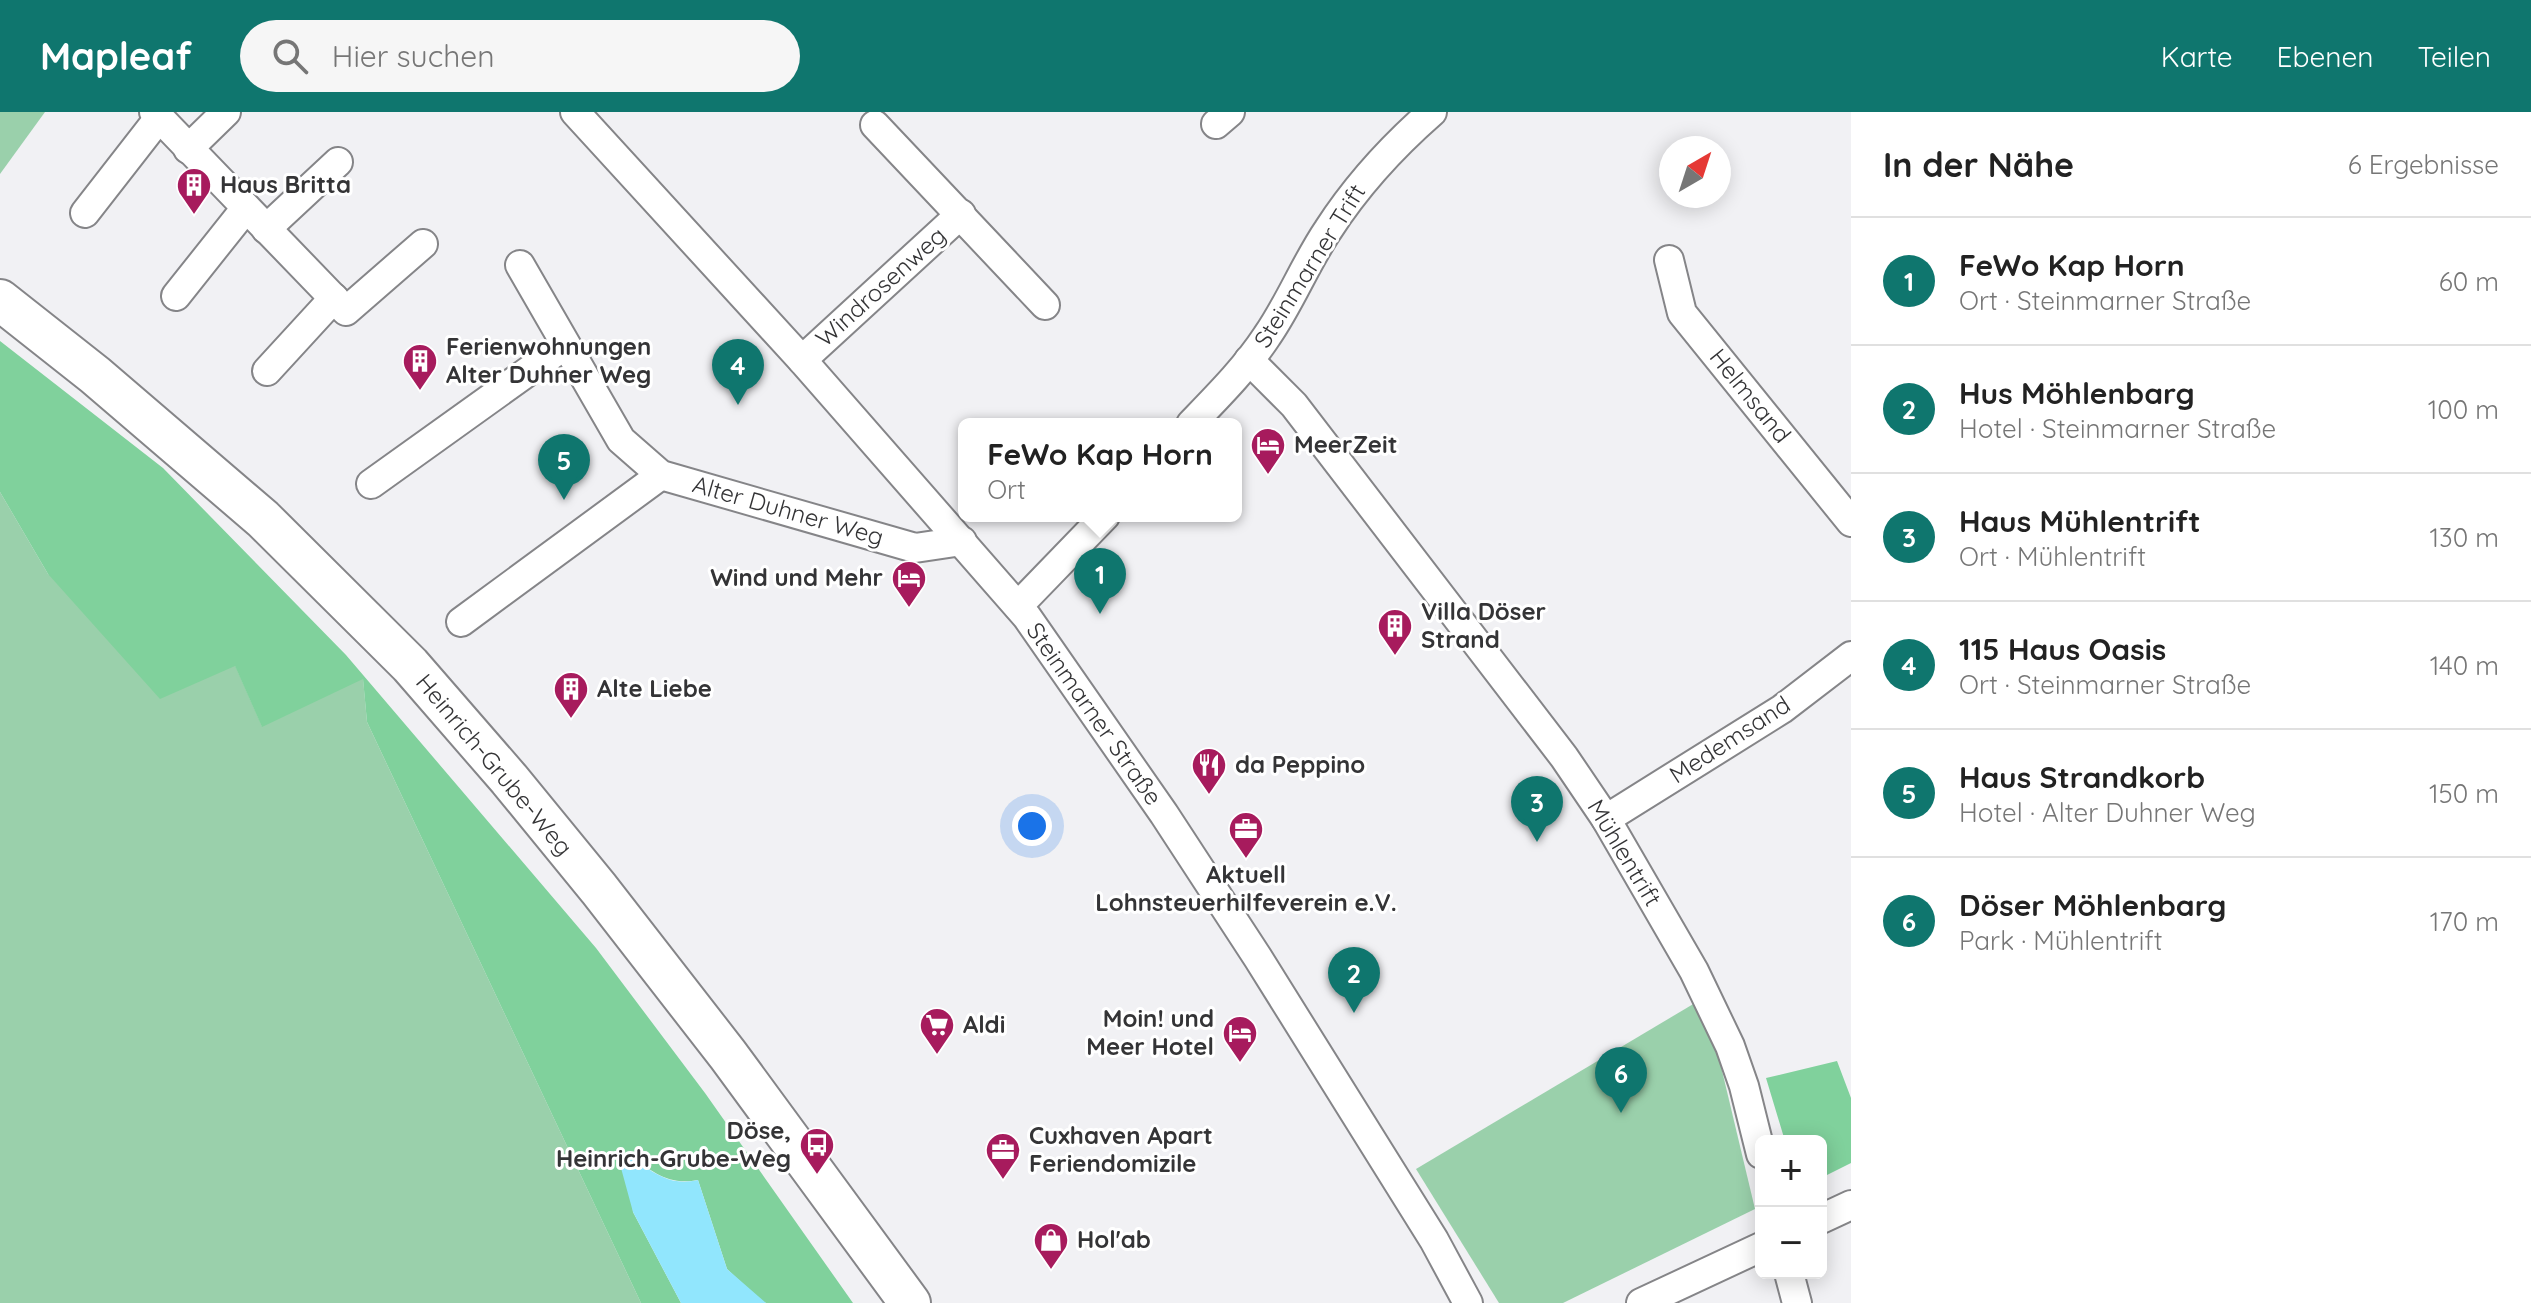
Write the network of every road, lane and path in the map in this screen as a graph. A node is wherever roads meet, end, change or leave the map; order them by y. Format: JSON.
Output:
{"nodes":[{"id":1,"x":226,"y":112,"type":"edge"},
{"id":2,"x":575,"y":112,"type":"edge"},
{"id":3,"x":1432,"y":112,"type":"edge"},
{"id":4,"x":156,"y":115,"type":"edge"},
{"id":5,"x":875,"y":125,"type":"dead end"},
{"id":6,"x":188,"y":149,"type":"junction"},
{"id":7,"x":338,"y":162,"type":"dead end"},
{"id":8,"x":246,"y":208,"type":"junction"},
{"id":9,"x":85,"y":213,"type":"dead end"},
{"id":10,"x":961,"y":214,"type":"junction"},
{"id":11,"x":266,"y":229,"type":"junction"},
{"id":12,"x":423,"y":244,"type":"dead end"},
{"id":13,"x":1669,"y":260,"type":"dead end"},
{"id":14,"x":520,"y":265,"type":"dead end"},
{"id":15,"x":176,"y":296,"type":"dead end"},
{"id":16,"x":334,"y":298,"type":"junction"},
{"id":17,"x":0,"y":300,"type":"edge"},
{"id":18,"x":1045,"y":305,"type":"dead end"},
{"id":19,"x":565,"y":345,"type":"junction"},
{"id":20,"x":802,"y":360,"type":"junction"},
{"id":21,"x":1249,"y":360,"type":"junction"},
{"id":22,"x":267,"y":371,"type":"dead end"},
{"id":23,"x":1196,"y":418,"type":"edge"},
{"id":24,"x":661,"y":475,"type":"junction"},
{"id":25,"x":371,"y":484,"type":"dead end"},
{"id":26,"x":1099,"y":522,"type":"edge"},
{"id":27,"x":1851,"y":522,"type":"edge"},
{"id":28,"x":962,"y":541,"type":"junction"},
{"id":29,"x":1018,"y":606,"type":"junction"},
{"id":30,"x":461,"y":622,"type":"dead end"},
{"id":31,"x":1851,"y":656,"type":"edge"},
{"id":32,"x":1606,"y":819,"type":"junction"},
{"id":33,"x":1756,"y":1135,"type":"edge"},
{"id":34,"x":1851,"y":1205,"type":"edge"},
{"id":35,"x":1827,"y":1216,"type":"edge"},
{"id":36,"x":1755,"y":1250,"type":"edge"},
{"id":37,"x":1791,"y":1279,"type":"edge"},
{"id":38,"x":910,"y":1303,"type":"edge"},
{"id":39,"x":1468,"y":1303,"type":"edge"},
{"id":40,"x":1641,"y":1303,"type":"edge"},
{"id":41,"x":1797,"y":1303,"type":"edge"}],
"edges":[{"from":1,"to":6,"type":"street"},
{"from":2,"to":20,"type":"street","name":"Steinmarner Straße"},
{"from":3,"to":21,"type":"street","name":"Steinmarner Trift"},
{"from":4,"to":6,"type":"street"},
{"from":4,"to":9,"type":"street"},
{"from":5,"to":10,"type":"street","name":"Windrosenweg"},
{"from":6,"to":8,"type":"street"},
{"from":7,"to":11,"type":"street"},
{"from":8,"to":11,"type":"street"},
{"from":8,"to":15,"type":"street"},
{"from":10,"to":18,"type":"street","name":"Windrosenweg"},
{"from":10,"to":20,"type":"street","name":"Windrosenweg"},
{"from":11,"to":16,"type":"street"},
{"from":12,"to":16,"type":"street"},
{"from":13,"to":27,"type":"street","name":"Helmsand"},
{"from":14,"to":19,"type":"street","name":"Alter Duhner Weg"},
{"from":16,"to":22,"type":"street"},
{"from":17,"to":38,"type":"street","name":"Heinrich-Grube-Weg"},
{"from":19,"to":24,"type":"street","name":"Alter Duhner Weg"},
{"from":19,"to":25,"type":"street"},
{"from":20,"to":28,"type":"street","name":"Steinmarner Straße"},
{"from":21,"to":23,"type":"street","name":"Steinmarner Trift"},
{"from":21,"to":32,"type":"street","name":"Mühlentrift"},
{"from":24,"to":28,"type":"street","name":"Alter Duhner Weg"},
{"from":24,"to":30,"type":"street","name":"Alter Duhner Weg"},
{"from":26,"to":29,"type":"street"},
{"from":28,"to":29,"type":"street","name":"Steinmarner Straße"},
{"from":29,"to":39,"type":"street","name":"Steinmarner Straße"},
{"from":31,"to":32,"type":"street","name":"Medemsand"},
{"from":32,"to":33,"type":"street","name":"Mühlentrift"},
{"from":34,"to":35,"type":"street"},
{"from":36,"to":40,"type":"street"},
{"from":37,"to":41,"type":"street"}]}
